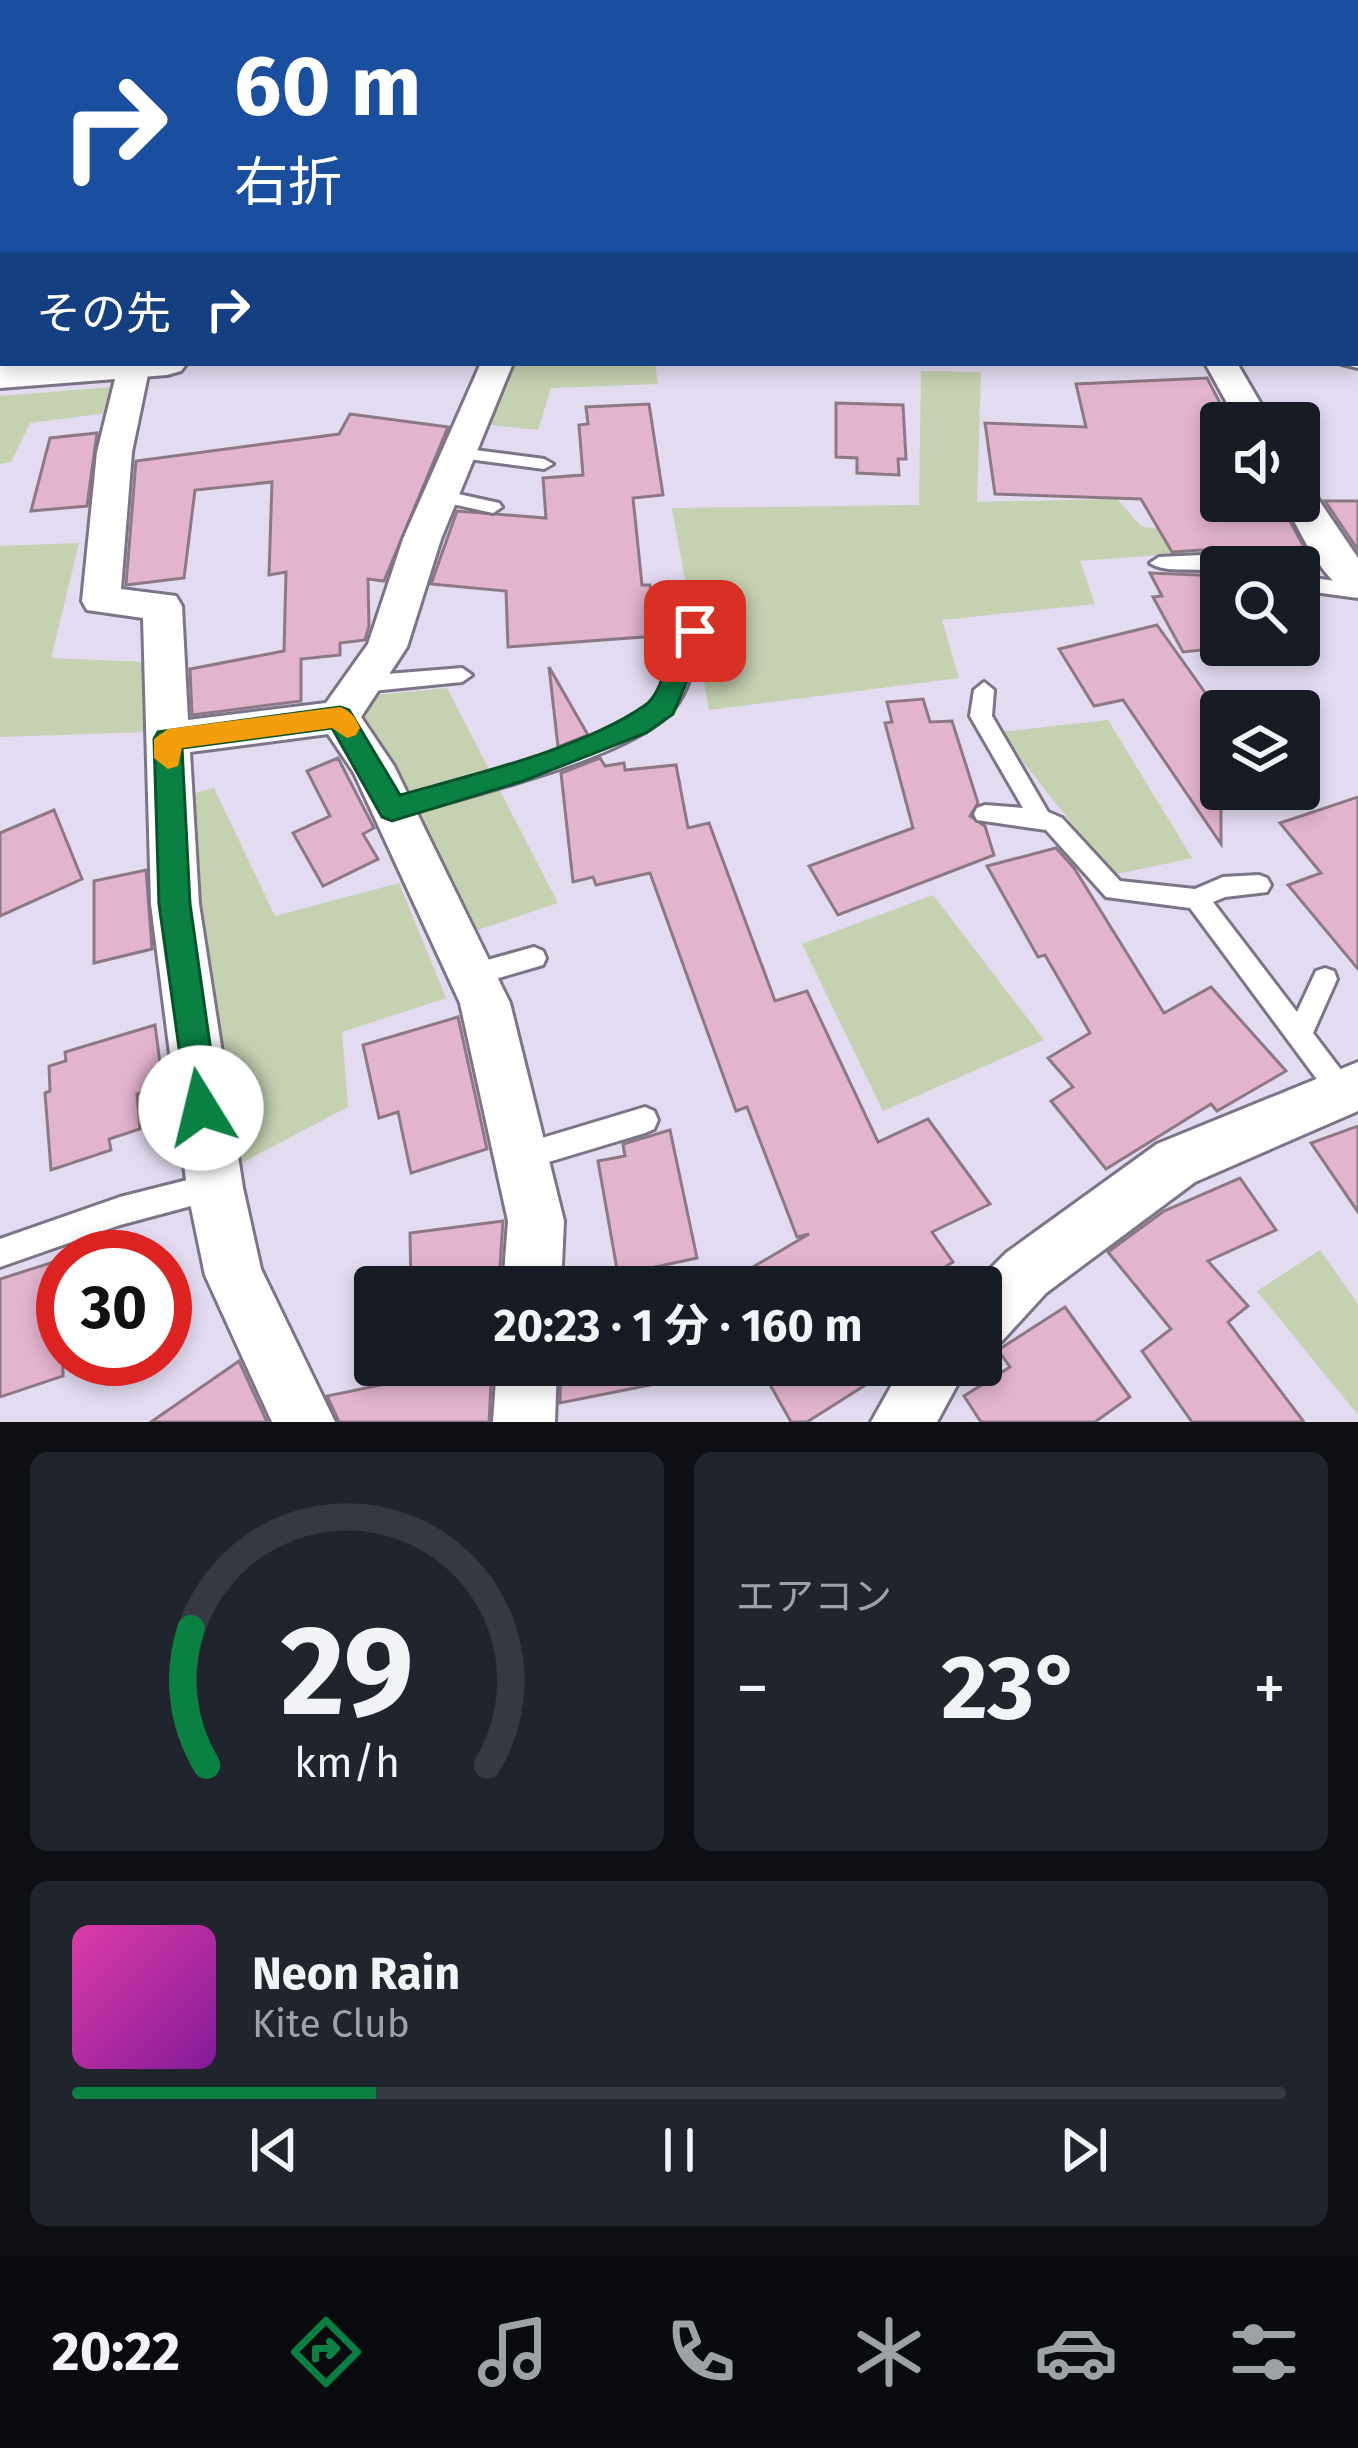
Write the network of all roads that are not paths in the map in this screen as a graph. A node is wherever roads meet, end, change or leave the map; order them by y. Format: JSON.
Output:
{"nodes":[{"id":1,"x":126,"y":366,"type":"edge"},
{"id":2,"x":150,"y":366,"type":"edge"},
{"id":3,"x":496,"y":366,"type":"edge"},
{"id":4,"x":1223,"y":366,"type":"edge"},
{"id":5,"x":0,"y":376,"type":"edge"},
{"id":6,"x":1243,"y":402,"type":"edge"},
{"id":7,"x":458,"y":453,"type":"junction"},
{"id":8,"x":544,"y":464,"type":"dead end"},
{"id":9,"x":440,"y":496,"type":"junction"},
{"id":10,"x":493,"y":507,"type":"dead end"},
{"id":11,"x":1314,"y":522,"type":"edge"},
{"id":12,"x":1200,"y":561,"type":"edge"},
{"id":13,"x":1159,"y":563,"type":"dead end"},
{"id":14,"x":1320,"y":585,"type":"edge"},
{"id":15,"x":1358,"y":587,"type":"edge"},
{"id":16,"x":695,"y":631,"type":"dead end"},
{"id":17,"x":462,"y":675,"type":"dead end"},
{"id":18,"x":984,"y":690,"type":"dead end"},
{"id":19,"x":351,"y":701,"type":"junction"},
{"id":20,"x":168,"y":739,"type":"junction"},
{"id":21,"x":392,"y":809,"type":"junction"},
{"id":22,"x":985,"y":814,"type":"dead end"},
{"id":23,"x":1040,"y":818,"type":"junction"},
{"id":24,"x":1259,"y":885,"type":"dead end"},
{"id":25,"x":1196,"y":899,"type":"junction"},
{"id":26,"x":534,"y":958,"type":"dead end"},
{"id":27,"x":471,"y":975,"type":"junction"},
{"id":28,"x":1325,"y":980,"type":"dead end"},
{"id":29,"x":1299,"y":1035,"type":"junction"},
{"id":30,"x":1350,"y":1089,"type":"edge"},
{"id":31,"x":645,"y":1120,"type":"dead end"},
{"id":32,"x":522,"y":1157,"type":"junction"},
{"id":33,"x":215,"y":1188,"type":"junction"},
{"id":34,"x":0,"y":1253,"type":"edge"},
{"id":35,"x":533,"y":1266,"type":"edge"},
{"id":36,"x":1002,"y":1298,"type":"edge"},
{"id":37,"x":526,"y":1386,"type":"edge"},
{"id":38,"x":925,"y":1386,"type":"edge"},
{"id":39,"x":304,"y":1422,"type":"edge"},
{"id":40,"x":524,"y":1422,"type":"edge"},
{"id":41,"x":902,"y":1422,"type":"edge"}],
"edges":[{"from":1,"to":5,"type":"street"},
{"from":2,"to":20,"type":"street"},
{"from":3,"to":7,"type":"street"},
{"from":4,"to":6,"type":"street"},
{"from":7,"to":8,"type":"lane"},
{"from":7,"to":9,"type":"street"},
{"from":9,"to":10,"type":"lane"},
{"from":9,"to":19,"type":"street"},
{"from":11,"to":15,"type":"street"},
{"from":12,"to":13,"type":"lane"},
{"from":14,"to":15,"type":"lane"},
{"from":16,"to":21,"type":"lane"},
{"from":17,"to":19,"type":"lane"},
{"from":18,"to":23,"type":"lane"},
{"from":19,"to":20,"type":"street"},
{"from":19,"to":21,"type":"street"},
{"from":20,"to":33,"type":"street"},
{"from":21,"to":27,"type":"street"},
{"from":22,"to":23,"type":"lane"},
{"from":23,"to":25,"type":"lane"},
{"from":24,"to":25,"type":"lane"},
{"from":25,"to":29,"type":"lane"},
{"from":26,"to":27,"type":"lane"},
{"from":27,"to":32,"type":"street"},
{"from":28,"to":29,"type":"lane"},
{"from":29,"to":30,"type":"lane"},
{"from":30,"to":36,"type":"street"},
{"from":31,"to":32,"type":"lane"},
{"from":32,"to":35,"type":"street"},
{"from":33,"to":34,"type":"lane"},
{"from":33,"to":39,"type":"street"},
{"from":37,"to":40,"type":"street"},
{"from":38,"to":41,"type":"street"}]}
